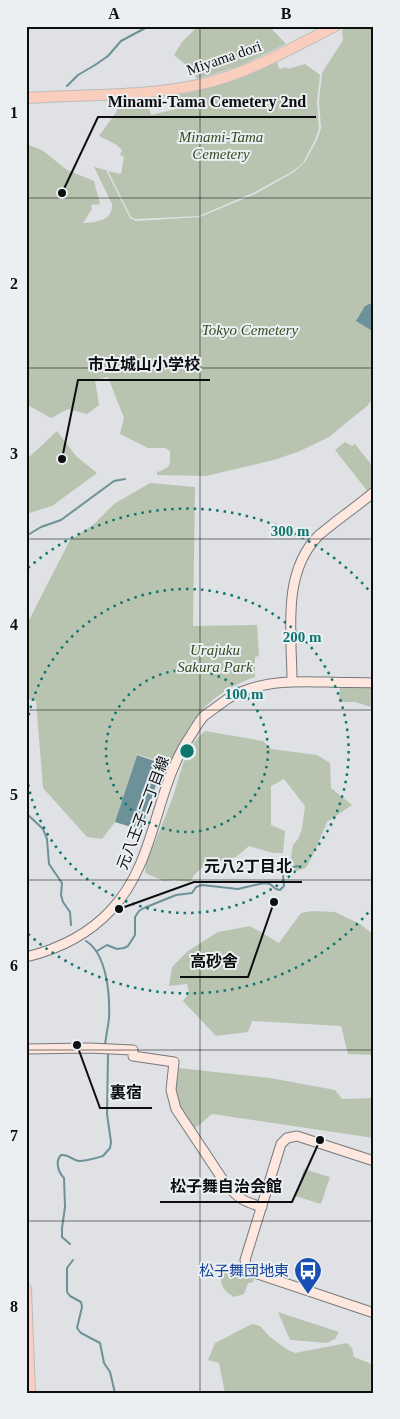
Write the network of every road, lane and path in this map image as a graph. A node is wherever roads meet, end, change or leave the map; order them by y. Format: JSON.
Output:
{"nodes":[{"id":1,"x":335,"y":26,"type":"edge"},
{"id":2,"x":26,"y":98,"type":"edge"},
{"id":3,"x":374,"y":492,"type":"edge"},
{"id":4,"x":292,"y":682,"type":"junction"},
{"id":5,"x":374,"y":683,"type":"edge"},
{"id":6,"x":26,"y":957,"type":"edge"},
{"id":7,"x":26,"y":1049,"type":"edge"},
{"id":8,"x":374,"y":1161,"type":"edge"},
{"id":9,"x":262,"y":1207,"type":"junction"},
{"id":10,"x":26,"y":1289,"type":"edge"},
{"id":11,"x":374,"y":1312,"type":"edge"},
{"id":12,"x":30,"y":1393,"type":"edge"}],
"edges":[{"from":1,"to":2,"type":"main road","name":"Miyama dori"},
{"from":3,"to":4,"type":"street"},
{"from":4,"to":5,"type":"street","name":"元八王子二丁目線"},
{"from":4,"to":6,"type":"street","name":"元八王子二丁目線"},
{"from":7,"to":9,"type":"street"},
{"from":8,"to":9,"type":"street"},
{"from":9,"to":11,"type":"street"},
{"from":10,"to":12,"type":"main road"}]}
